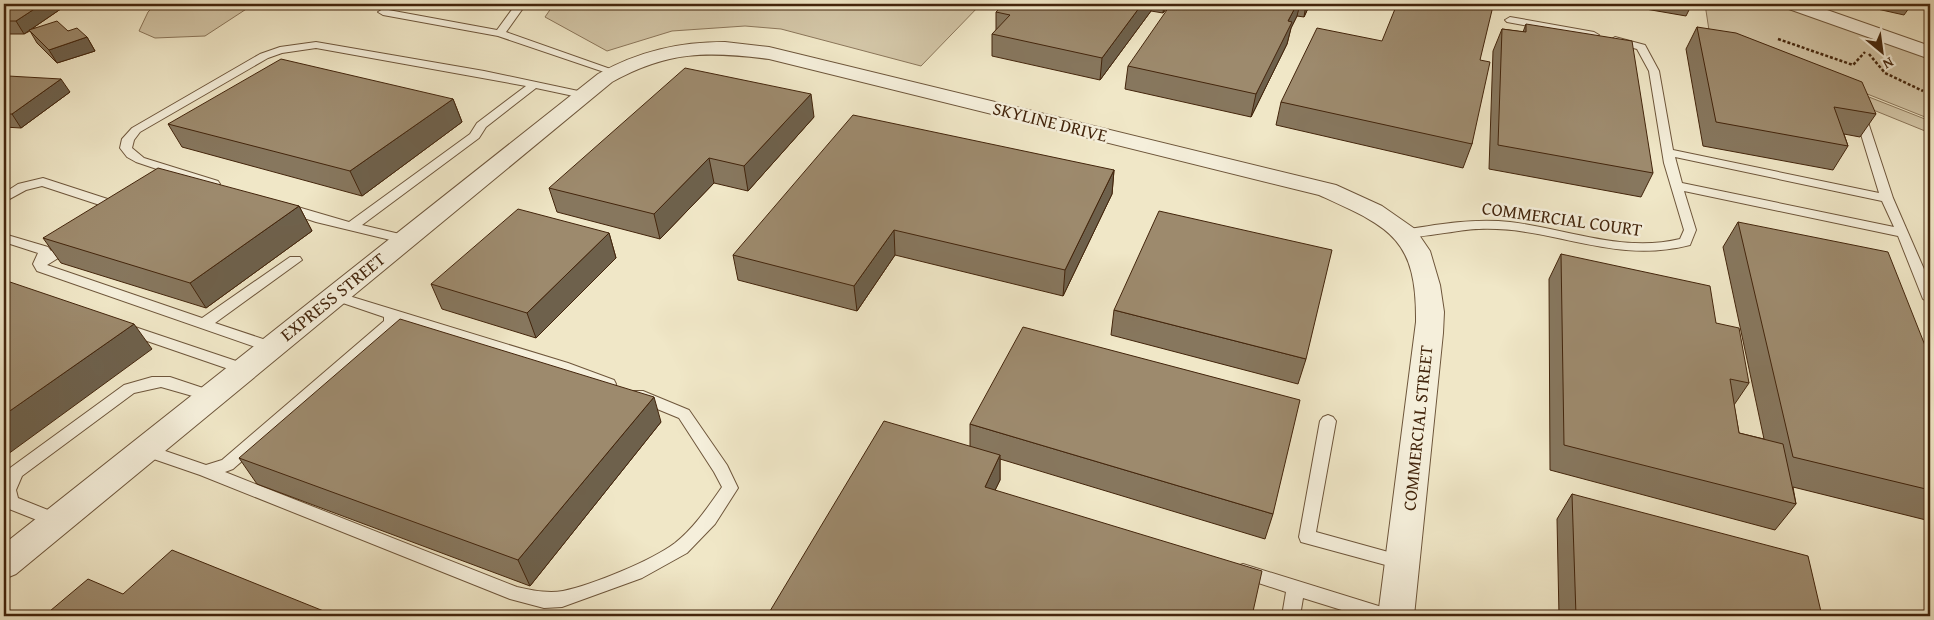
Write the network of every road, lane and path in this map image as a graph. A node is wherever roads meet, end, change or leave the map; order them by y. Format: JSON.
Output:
{"nodes":[{"id":1,"x":521,"y":4,"type":"edge"},
{"id":2,"x":1793,"y":4,"type":"edge"},
{"id":3,"x":383,"y":12,"type":"dead end"},
{"id":4,"x":1510,"y":20,"type":"dead end"},
{"id":5,"x":500,"y":33,"type":"junction"},
{"id":6,"x":1778,"y":39,"type":"dead end"},
{"id":7,"x":674,"y":50,"type":"joint"},
{"id":8,"x":1930,"y":53,"type":"edge"},
{"id":9,"x":614,"y":72,"type":"junction"},
{"id":10,"x":534,"y":85,"type":"junction"},
{"id":11,"x":1923,"y":91,"type":"dead end"},
{"id":12,"x":584,"y":95,"type":"junction"},
{"id":13,"x":1862,"y":118,"type":"edge"},
{"id":14,"x":1668,"y":152,"type":"junction"},
{"id":15,"x":221,"y":186,"type":"edge"},
{"id":16,"x":1677,"y":186,"type":"junction"},
{"id":17,"x":4,"y":198,"type":"edge"},
{"id":18,"x":1887,"y":198,"type":"junction"},
{"id":19,"x":275,"y":204,"type":"edge"},
{"id":20,"x":112,"y":219,"type":"edge"},
{"id":21,"x":351,"y":227,"type":"junction"},
{"id":22,"x":1903,"y":233,"type":"junction"},
{"id":23,"x":4,"y":238,"type":"edge"},
{"id":24,"x":1408,"y":238,"type":"junction"},
{"id":25,"x":80,"y":239,"type":"edge"},
{"id":26,"x":403,"y":239,"type":"junction"},
{"id":27,"x":295,"y":260,"type":"dead end"},
{"id":28,"x":40,"y":264,"type":"junction"},
{"id":29,"x":336,"y":296,"type":"junction"},
{"id":30,"x":1930,"y":299,"type":"edge"},
{"id":31,"x":390,"y":314,"type":"junction"},
{"id":32,"x":113,"y":324,"type":"edge"},
{"id":33,"x":204,"y":324,"type":"junction"},
{"id":34,"x":270,"y":347,"type":"junction"},
{"id":35,"x":243,"y":369,"type":"junction"},
{"id":36,"x":210,"y":396,"type":"junction"},
{"id":37,"x":1328,"y":421,"type":"dead end"},
{"id":38,"x":146,"y":450,"type":"junction"},
{"id":39,"x":206,"y":471,"type":"junction"},
{"id":40,"x":57,"y":521,"type":"junction"},
{"id":41,"x":1404,"y":563,"type":"junction"},
{"id":42,"x":4,"y":564,"type":"edge"},
{"id":43,"x":1227,"y":566,"type":"edge"},
{"id":44,"x":1296,"y":588,"type":"junction"},
{"id":45,"x":1291,"y":616,"type":"edge"},
{"id":46,"x":1385,"y":616,"type":"edge"},
{"id":47,"x":1396,"y":616,"type":"edge"}],
"edges":[{"from":1,"to":5,"type":"lane"},
{"from":2,"to":8,"type":"street"},
{"from":3,"to":5,"type":"lane"},
{"from":4,"to":14,"type":"lane"},
{"from":5,"to":9,"type":"lane"},
{"from":6,"to":11,"type":"path"},
{"from":7,"to":9,"type":"street","name":"EXPRESS STREET"},
{"from":7,"to":24,"type":"street","name":"SKYLINE DRIVE"},
{"from":9,"to":12,"type":"street","name":"EXPRESS STREET"},
{"from":10,"to":12,"type":"lane"},
{"from":10,"to":15,"type":"lane"},
{"from":10,"to":21,"type":"lane"},
{"from":12,"to":26,"type":"street","name":"EXPRESS STREET"},
{"from":13,"to":18,"type":"lane"},
{"from":14,"to":16,"type":"lane"},
{"from":14,"to":18,"type":"lane"},
{"from":16,"to":22,"type":"lane"},
{"from":16,"to":24,"type":"lane","name":"COMMERCIAL COURT"},
{"from":17,"to":20,"type":"lane"},
{"from":18,"to":22,"type":"lane"},
{"from":19,"to":21,"type":"lane"},
{"from":21,"to":26,"type":"lane"},
{"from":22,"to":30,"type":"lane"},
{"from":23,"to":28,"type":"lane"},
{"from":24,"to":41,"type":"street","name":"COMMERCIAL STREET"},
{"from":25,"to":28,"type":"lane"},
{"from":26,"to":29,"type":"street","name":"EXPRESS STREET"},
{"from":27,"to":33,"type":"lane"},
{"from":28,"to":33,"type":"lane"},
{"from":29,"to":31,"type":"lane"},
{"from":29,"to":34,"type":"street","name":"EXPRESS STREET"},
{"from":31,"to":39,"type":"lane"},
{"from":31,"to":39,"type":"lane"},
{"from":32,"to":35,"type":"lane"},
{"from":33,"to":34,"type":"lane"},
{"from":34,"to":35,"type":"street","name":"EXPRESS STREET"},
{"from":35,"to":36,"type":"street","name":"EXPRESS STREET"},
{"from":36,"to":38,"type":"street","name":"EXPRESS STREET"},
{"from":36,"to":40,"type":"lane"},
{"from":37,"to":41,"type":"lane"},
{"from":38,"to":39,"type":"lane"},
{"from":38,"to":40,"type":"street","name":"EXPRESS STREET"},
{"from":40,"to":42,"type":"street","name":"EXPRESS STREET"},
{"from":41,"to":47,"type":"street","name":"COMMERCIAL STREET"},
{"from":43,"to":44,"type":"lane"},
{"from":44,"to":45,"type":"lane"},
{"from":44,"to":46,"type":"lane"}]}
